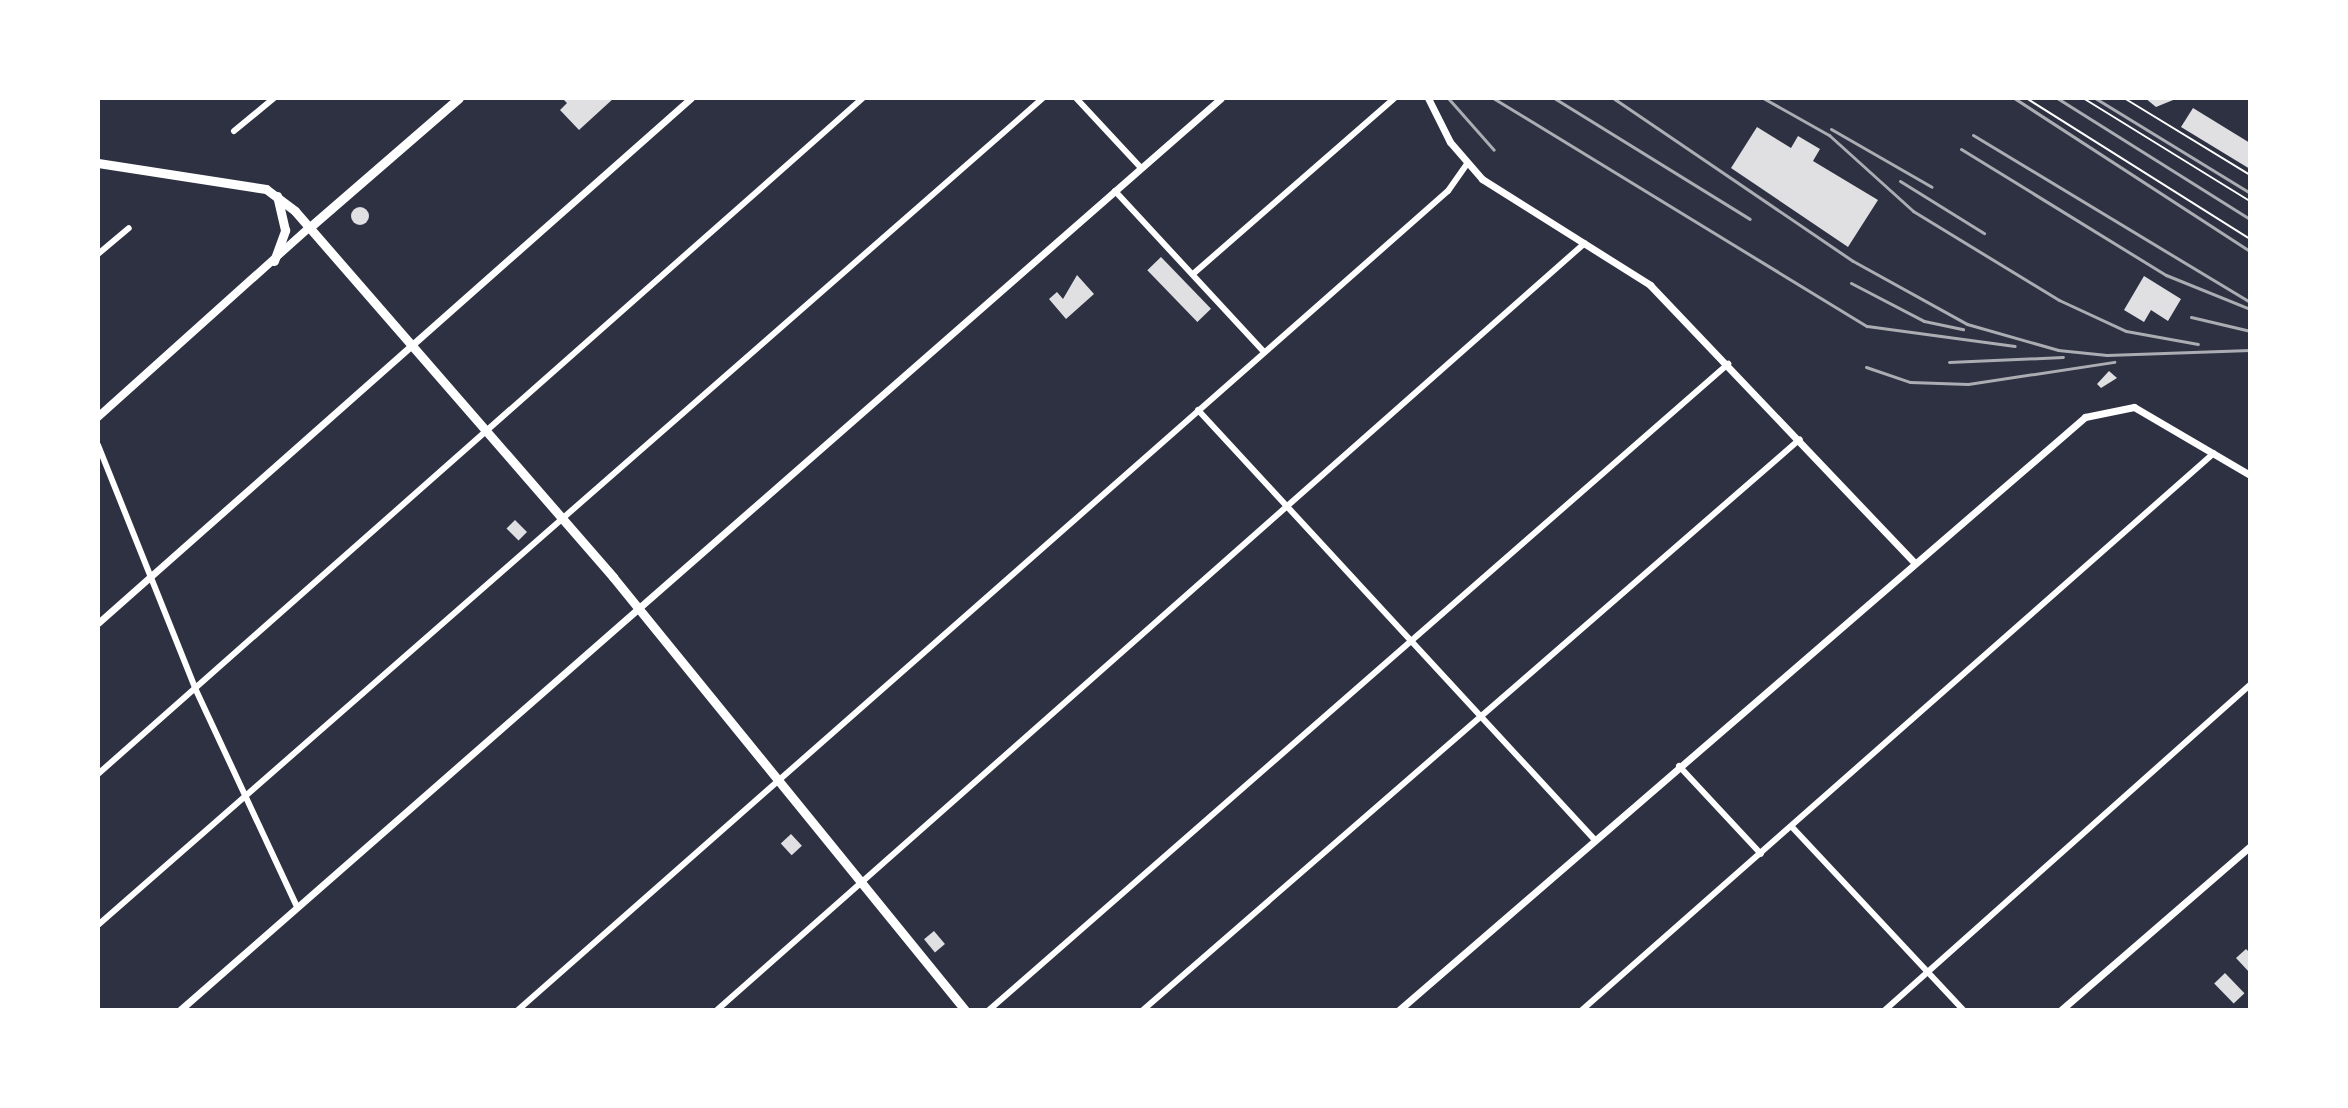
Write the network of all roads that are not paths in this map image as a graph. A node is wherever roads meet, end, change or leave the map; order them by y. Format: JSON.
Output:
{"nodes":[{"id":1,"x":274,"y":98,"type":"edge"},
{"id":2,"x":459,"y":98,"type":"edge"},
{"id":3,"x":691,"y":98,"type":"edge"},
{"id":4,"x":863,"y":98,"type":"edge"},
{"id":5,"x":1043,"y":98,"type":"edge"},
{"id":6,"x":1076,"y":98,"type":"edge"},
{"id":7,"x":1221,"y":98,"type":"edge"},
{"id":8,"x":1395,"y":98,"type":"edge"},
{"id":9,"x":1428,"y":98,"type":"edge"},
{"id":10,"x":234,"y":131,"type":"dead end"},
{"id":11,"x":98,"y":163,"type":"edge"},
{"id":12,"x":1467,"y":164,"type":"junction"},
{"id":13,"x":1141,"y":168,"type":"junction"},
{"id":14,"x":1115,"y":191,"type":"junction"},
{"id":15,"x":277,"y":196,"type":"junction"},
{"id":16,"x":310,"y":227,"type":"junction"},
{"id":17,"x":129,"y":228,"type":"dead end"},
{"id":18,"x":1585,"y":243,"type":"junction"},
{"id":19,"x":98,"y":254,"type":"edge"},
{"id":20,"x":274,"y":261,"type":"junction"},
{"id":21,"x":1193,"y":274,"type":"junction"},
{"id":22,"x":413,"y":348,"type":"junction"},
{"id":23,"x":1262,"y":350,"type":"junction"},
{"id":24,"x":1728,"y":364,"type":"junction"},
{"id":25,"x":1198,"y":410,"type":"junction"},
{"id":26,"x":98,"y":417,"type":"edge"},
{"id":27,"x":489,"y":434,"type":"junction"},
{"id":28,"x":1800,"y":439,"type":"junction"},
{"id":29,"x":98,"y":445,"type":"edge"},
{"id":30,"x":2214,"y":453,"type":"junction"},
{"id":31,"x":2250,"y":475,"type":"edge"},
{"id":32,"x":1285,"y":505,"type":"junction"},
{"id":33,"x":562,"y":518,"type":"junction"},
{"id":34,"x":1913,"y":561,"type":"junction"},
{"id":35,"x":148,"y":577,"type":"junction"},
{"id":36,"x":638,"y":608,"type":"junction"},
{"id":37,"x":98,"y":623,"type":"edge"},
{"id":38,"x":1408,"y":642,"type":"junction"},
{"id":39,"x":2250,"y":685,"type":"edge"},
{"id":40,"x":195,"y":688,"type":"junction"},
{"id":41,"x":1479,"y":717,"type":"junction"},
{"id":42,"x":1679,"y":766,"type":"junction"},
{"id":43,"x":98,"y":774,"type":"edge"},
{"id":44,"x":774,"y":777,"type":"junction"},
{"id":45,"x":247,"y":794,"type":"junction"},
{"id":46,"x":1792,"y":827,"type":"junction"},
{"id":47,"x":1595,"y":840,"type":"junction"},
{"id":48,"x":2250,"y":846,"type":"edge"},
{"id":49,"x":1761,"y":854,"type":"junction"},
{"id":50,"x":861,"y":883,"type":"junction"},
{"id":51,"x":296,"y":905,"type":"junction"},
{"id":52,"x":98,"y":925,"type":"edge"},
{"id":53,"x":1927,"y":973,"type":"junction"},
{"id":54,"x":180,"y":1010,"type":"edge"},
{"id":55,"x":518,"y":1010,"type":"edge"},
{"id":56,"x":717,"y":1010,"type":"edge"},
{"id":57,"x":965,"y":1010,"type":"edge"},
{"id":58,"x":989,"y":1010,"type":"edge"},
{"id":59,"x":1143,"y":1010,"type":"edge"},
{"id":60,"x":1399,"y":1010,"type":"edge"},
{"id":61,"x":1582,"y":1010,"type":"edge"},
{"id":62,"x":1885,"y":1010,"type":"edge"},
{"id":63,"x":1963,"y":1010,"type":"edge"},
{"id":64,"x":2061,"y":1010,"type":"edge"}],
"edges":[{"from":1,"to":10,"type":"street"},
{"from":2,"to":16,"type":"main road"},
{"from":3,"to":22,"type":"street"},
{"from":4,"to":27,"type":"street"},
{"from":5,"to":33,"type":"street"},
{"from":6,"to":13,"type":"street"},
{"from":7,"to":13,"type":"street"},
{"from":8,"to":21,"type":"street"},
{"from":9,"to":12,"type":"street"},
{"from":11,"to":15,"type":"main road"},
{"from":12,"to":18,"type":"street"},
{"from":12,"to":23,"type":"street"},
{"from":13,"to":14,"type":"street"},
{"from":14,"to":21,"type":"street"},
{"from":14,"to":36,"type":"street"},
{"from":15,"to":16,"type":"main road"},
{"from":15,"to":20,"type":"main road"},
{"from":16,"to":20,"type":"main road"},
{"from":16,"to":22,"type":"main road"},
{"from":17,"to":19,"type":"street"},
{"from":18,"to":24,"type":"street"},
{"from":18,"to":32,"type":"street"},
{"from":20,"to":26,"type":"main road"},
{"from":21,"to":23,"type":"street"},
{"from":22,"to":27,"type":"main road"},
{"from":22,"to":35,"type":"street"},
{"from":23,"to":25,"type":"street"},
{"from":24,"to":28,"type":"street"},
{"from":24,"to":38,"type":"street"},
{"from":25,"to":32,"type":"street"},
{"from":25,"to":44,"type":"street"},
{"from":27,"to":33,"type":"main road"},
{"from":27,"to":40,"type":"street"},
{"from":28,"to":34,"type":"street"},
{"from":28,"to":41,"type":"street"},
{"from":29,"to":35,"type":"street"},
{"from":30,"to":31,"type":"street"},
{"from":30,"to":34,"type":"street"},
{"from":30,"to":46,"type":"street"},
{"from":32,"to":38,"type":"street"},
{"from":32,"to":50,"type":"street"},
{"from":33,"to":36,"type":"main road"},
{"from":33,"to":45,"type":"street"},
{"from":34,"to":42,"type":"street"},
{"from":35,"to":37,"type":"street"},
{"from":35,"to":40,"type":"street"},
{"from":36,"to":44,"type":"main road"},
{"from":36,"to":51,"type":"street"},
{"from":38,"to":41,"type":"street"},
{"from":38,"to":58,"type":"street"},
{"from":39,"to":53,"type":"street"},
{"from":40,"to":43,"type":"street"},
{"from":40,"to":45,"type":"street"},
{"from":41,"to":47,"type":"street"},
{"from":41,"to":59,"type":"street"},
{"from":42,"to":47,"type":"street"},
{"from":42,"to":49,"type":"street"},
{"from":44,"to":50,"type":"main road"},
{"from":44,"to":55,"type":"street"},
{"from":45,"to":51,"type":"street"},
{"from":45,"to":52,"type":"street"},
{"from":46,"to":49,"type":"street"},
{"from":46,"to":53,"type":"street"},
{"from":47,"to":60,"type":"street"},
{"from":48,"to":64,"type":"street"},
{"from":49,"to":61,"type":"street"},
{"from":50,"to":56,"type":"street"},
{"from":50,"to":57,"type":"main road"},
{"from":51,"to":54,"type":"street"},
{"from":53,"to":62,"type":"street"},
{"from":53,"to":63,"type":"street"}]}
